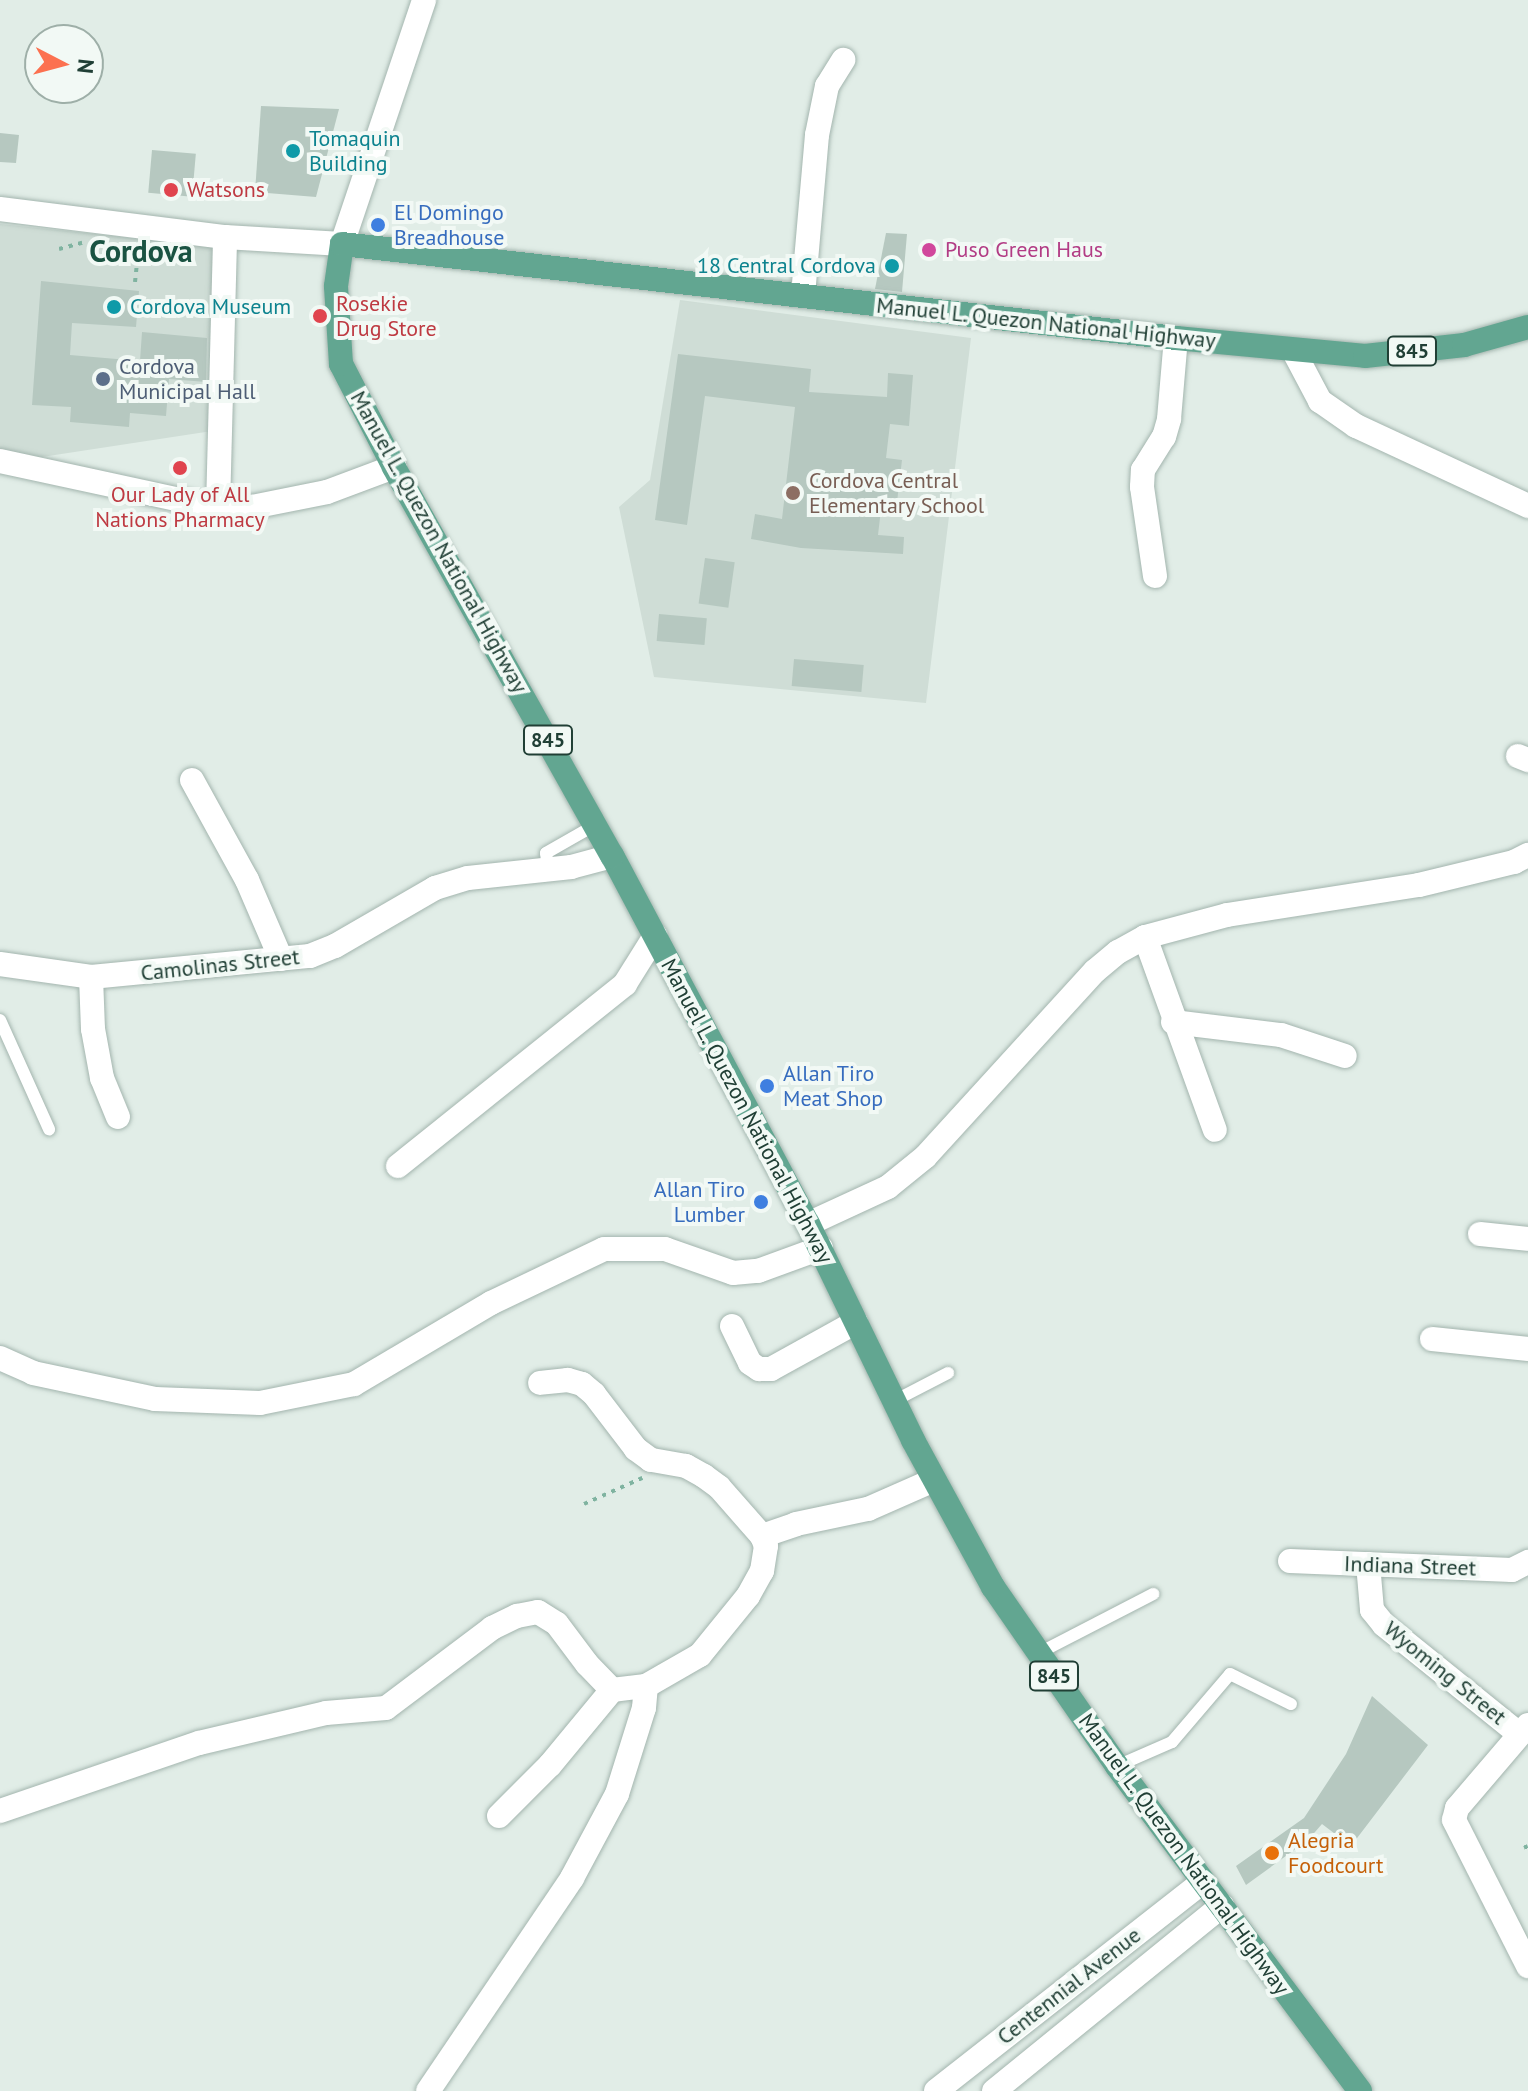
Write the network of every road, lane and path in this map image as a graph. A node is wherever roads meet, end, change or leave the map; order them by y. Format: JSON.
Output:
{"nodes":[{"id":1,"x":424,"y":0,"type":"edge"},
{"id":2,"x":843,"y":60,"type":"dead end"},
{"id":3,"x":0,"y":209,"type":"edge"},
{"id":4,"x":141,"y":226,"type":"junction"},
{"id":5,"x":225,"y":237,"type":"junction"},
{"id":6,"x":342,"y":244,"type":"junction"},
{"id":7,"x":135,"y":282,"type":"dead end"},
{"id":8,"x":803,"y":295,"type":"junction"},
{"id":9,"x":1528,"y":327,"type":"edge"},
{"id":10,"x":1176,"y":338,"type":"junction"},
{"id":11,"x":1293,"y":350,"type":"junction"},
{"id":12,"x":0,"y":461,"type":"edge"},
{"id":13,"x":394,"y":467,"type":"junction"},
{"id":14,"x":1528,"y":506,"type":"edge"},
{"id":15,"x":218,"y":508,"type":"junction"},
{"id":16,"x":1155,"y":576,"type":"dead end"},
{"id":17,"x":192,"y":780,"type":"dead end"},
{"id":18,"x":595,"y":825,"type":"junction"},
{"id":19,"x":1528,"y":855,"type":"edge"},
{"id":20,"x":612,"y":856,"type":"junction"},
{"id":21,"x":548,"y":869,"type":"junction"},
{"id":22,"x":655,"y":936,"type":"junction"},
{"id":23,"x":1145,"y":937,"type":"junction"},
{"id":24,"x":281,"y":959,"type":"junction"},
{"id":25,"x":0,"y":964,"type":"edge"},
{"id":26,"x":91,"y":977,"type":"junction"},
{"id":27,"x":0,"y":1020,"type":"edge"},
{"id":28,"x":1173,"y":1022,"type":"junction"},
{"id":29,"x":1345,"y":1056,"type":"dead end"},
{"id":30,"x":118,"y":1117,"type":"dead end"},
{"id":31,"x":49,"y":1129,"type":"dead end"},
{"id":32,"x":1215,"y":1130,"type":"dead end"},
{"id":33,"x":398,"y":1166,"type":"dead end"},
{"id":34,"x":808,"y":1224,"type":"junction"},
{"id":35,"x":1480,"y":1234,"type":"dead end"},
{"id":36,"x":1528,"y":1239,"type":"edge"},
{"id":37,"x":821,"y":1248,"type":"junction"},
{"id":38,"x":856,"y":1322,"type":"junction"},
{"id":39,"x":732,"y":1326,"type":"dead end"},
{"id":40,"x":1432,"y":1339,"type":"dead end"},
{"id":41,"x":1528,"y":1349,"type":"edge"},
{"id":42,"x":0,"y":1358,"type":"edge"},
{"id":43,"x":948,"y":1373,"type":"dead end"},
{"id":44,"x":540,"y":1383,"type":"dead end"},
{"id":45,"x":894,"y":1401,"type":"junction"},
{"id":46,"x":668,"y":1463,"type":"junction"},
{"id":47,"x":934,"y":1480,"type":"junction"},
{"id":48,"x":584,"y":1504,"type":"dead end"},
{"id":49,"x":762,"y":1536,"type":"junction"},
{"id":50,"x":1290,"y":1561,"type":"dead end"},
{"id":51,"x":1528,"y":1562,"type":"edge"},
{"id":52,"x":1368,"y":1564,"type":"junction"},
{"id":53,"x":1153,"y":1594,"type":"dead end"},
{"id":54,"x":1037,"y":1654,"type":"junction"},
{"id":55,"x":646,"y":1686,"type":"junction"},
{"id":56,"x":612,"y":1690,"type":"junction"},
{"id":57,"x":1291,"y":1704,"type":"dead end"},
{"id":58,"x":1524,"y":1729,"type":"edge"},
{"id":59,"x":1117,"y":1766,"type":"junction"},
{"id":60,"x":0,"y":1811,"type":"edge"},
{"id":61,"x":499,"y":1816,"type":"dead end"},
{"id":62,"x":1525,"y":1845,"type":"dead end"},
{"id":63,"x":1528,"y":1852,"type":"edge"},
{"id":64,"x":1203,"y":1882,"type":"junction"},
{"id":65,"x":1222,"y":1906,"type":"junction"},
{"id":66,"x":1528,"y":1966,"type":"edge"},
{"id":67,"x":428,"y":2091,"type":"edge"},
{"id":68,"x":936,"y":2091,"type":"edge"},
{"id":69,"x":994,"y":2091,"type":"edge"},
{"id":70,"x":1360,"y":2091,"type":"edge"}],
"edges":[{"from":1,"to":6,"type":"street"},
{"from":2,"to":8,"type":"street"},
{"from":3,"to":4,"type":"street"},
{"from":4,"to":5,"type":"street"},
{"from":4,"to":7,"type":"path"},
{"from":5,"to":6,"type":"street"},
{"from":5,"to":15,"type":"street"},
{"from":6,"to":8,"type":"main road","name":"Manuel L. Quezon National Highway","number":"845"},
{"from":6,"to":13,"type":"main road","name":"Manuel L. Quezon National Highway","number":"845"},
{"from":8,"to":10,"type":"main road","name":"Manuel L. Quezon National Highway","number":"845"},
{"from":9,"to":11,"type":"main road","name":"Manuel L. Quezon National Highway","number":"845"},
{"from":10,"to":11,"type":"main road","name":"Manuel L. Quezon National Highway","number":"845"},
{"from":10,"to":16,"type":"street"},
{"from":11,"to":14,"type":"street"},
{"from":12,"to":15,"type":"street"},
{"from":13,"to":15,"type":"street"},
{"from":13,"to":18,"type":"main road","name":"Manuel L. Quezon National Highway","number":"845"},
{"from":17,"to":24,"type":"street"},
{"from":18,"to":20,"type":"main road","name":"Manuel L. Quezon National Highway","number":"845"},
{"from":18,"to":21,"type":"lane"},
{"from":19,"to":23,"type":"street"},
{"from":20,"to":21,"type":"street","name":"Camolinas Street"},
{"from":20,"to":22,"type":"main road","name":"Manuel L. Quezon National Highway","number":"845"},
{"from":21,"to":24,"type":"street","name":"Camolinas Street"},
{"from":22,"to":33,"type":"street"},
{"from":22,"to":34,"type":"main road","name":"Manuel L. Quezon National Highway","number":"845"},
{"from":23,"to":28,"type":"street"},
{"from":23,"to":34,"type":"street"},
{"from":24,"to":26,"type":"street","name":"Camolinas Street"},
{"from":25,"to":26,"type":"street","name":"Camolinas Street"},
{"from":26,"to":30,"type":"street"},
{"from":27,"to":31,"type":"lane"},
{"from":28,"to":29,"type":"street"},
{"from":28,"to":32,"type":"street"},
{"from":34,"to":37,"type":"main road","name":"Manuel L. Quezon National Highway","number":"845"},
{"from":35,"to":36,"type":"street"},
{"from":37,"to":38,"type":"main road","name":"Manuel L. Quezon National Highway","number":"845"},
{"from":37,"to":42,"type":"street"},
{"from":38,"to":39,"type":"street"},
{"from":38,"to":45,"type":"main road","name":"Manuel L. Quezon National Highway","number":"845"},
{"from":40,"to":41,"type":"street"},
{"from":43,"to":45,"type":"lane"},
{"from":44,"to":46,"type":"street"},
{"from":45,"to":47,"type":"main road","name":"Manuel L. Quezon National Highway","number":"845"},
{"from":46,"to":48,"type":"path"},
{"from":46,"to":49,"type":"street"},
{"from":47,"to":49,"type":"street"},
{"from":47,"to":54,"type":"main road","name":"Manuel L. Quezon National Highway","number":"845"},
{"from":49,"to":55,"type":"street"},
{"from":50,"to":52,"type":"street","name":"Indiana Street"},
{"from":51,"to":52,"type":"street","name":"Indiana Street"},
{"from":52,"to":58,"type":"street","name":"Wyoming Street"},
{"from":53,"to":54,"type":"lane"},
{"from":54,"to":59,"type":"main road","name":"Manuel L. Quezon National Highway","number":"845"},
{"from":55,"to":56,"type":"street"},
{"from":55,"to":67,"type":"street"},
{"from":56,"to":60,"type":"street"},
{"from":56,"to":61,"type":"street"},
{"from":57,"to":59,"type":"lane"},
{"from":58,"to":66,"type":"street"},
{"from":59,"to":64,"type":"main road","name":"Manuel L. Quezon National Highway","number":"845"},
{"from":62,"to":63,"type":"path"},
{"from":64,"to":65,"type":"main road","name":"Manuel L. Quezon National Highway","number":"845"},
{"from":64,"to":68,"type":"street","name":"Centennial Avenue"},
{"from":65,"to":69,"type":"street","name":"Centennial Avenue"},
{"from":65,"to":70,"type":"main road","name":"Manuel L. Quezon National Highway","number":"845"}]}
